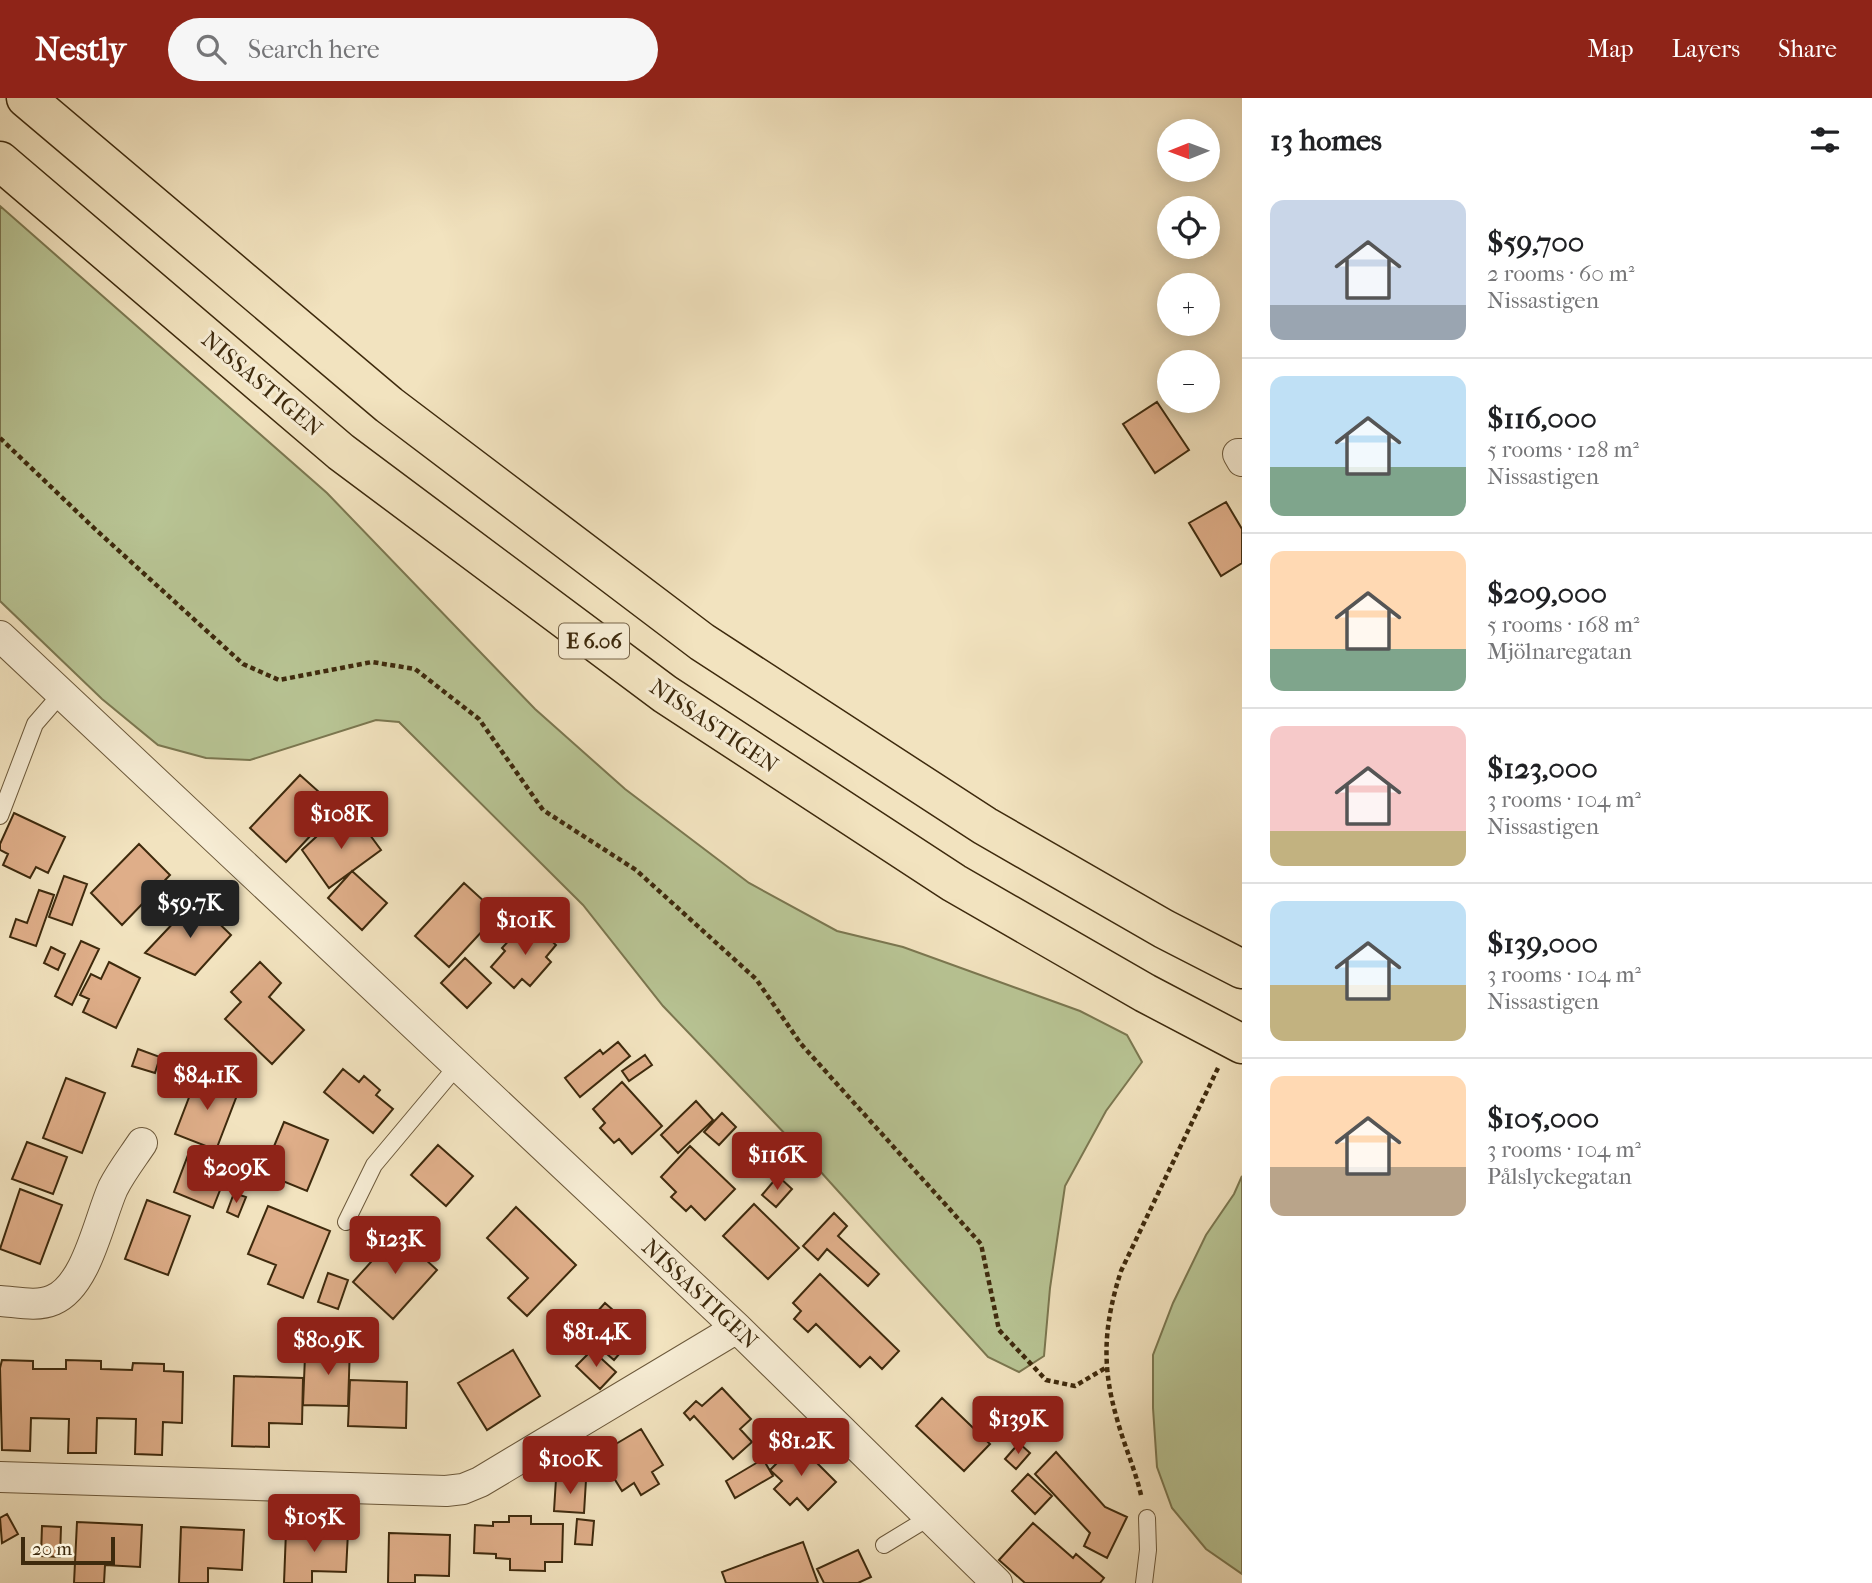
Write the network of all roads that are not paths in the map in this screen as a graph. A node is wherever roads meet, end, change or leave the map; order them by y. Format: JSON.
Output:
{"nodes":[{"id":1,"x":26,"y":98,"type":"edge"},
{"id":2,"x":0,"y":161,"type":"edge"},
{"id":3,"x":0,"y":636,"type":"edge"},
{"id":4,"x":61,"y":694,"type":"junction"},
{"id":5,"x":0,"y":816,"type":"edge"},
{"id":6,"x":1242,"y":970,"type":"edge"},
{"id":7,"x":1231,"y":1054,"type":"edge"},
{"id":8,"x":457,"y":1066,"type":"junction"},
{"id":9,"x":142,"y":1143,"type":"dead end"},
{"id":10,"x":346,"y":1222,"type":"dead end"},
{"id":11,"x":0,"y":1301,"type":"edge"},
{"id":12,"x":737,"y":1328,"type":"junction"},
{"id":13,"x":0,"y":1477,"type":"edge"},
{"id":14,"x":930,"y":1517,"type":"junction"},
{"id":15,"x":1147,"y":1518,"type":"road end"},
{"id":16,"x":884,"y":1545,"type":"dead end"},
{"id":17,"x":998,"y":1583,"type":"edge"},
{"id":18,"x":1144,"y":1583,"type":"edge"}],
"edges":[{"from":1,"to":6,"type":"highway","number":"E 6.06"},
{"from":2,"to":7,"type":"highway","name":"NISSASTIGEN","number":"E 6.06"},
{"from":3,"to":4,"type":"street","name":"NISSASTIGEN"},
{"from":4,"to":5,"type":"lane"},
{"from":4,"to":8,"type":"street","name":"NISSASTIGEN"},
{"from":8,"to":10,"type":"lane"},
{"from":8,"to":12,"type":"street","name":"NISSASTIGEN"},
{"from":9,"to":11,"type":"street"},
{"from":12,"to":13,"type":"street"},
{"from":12,"to":14,"type":"street","name":"NISSASTIGEN"},
{"from":14,"to":16,"type":"lane"},
{"from":14,"to":17,"type":"street","name":"NISSASTIGEN"},
{"from":15,"to":18,"type":"lane"}]}
